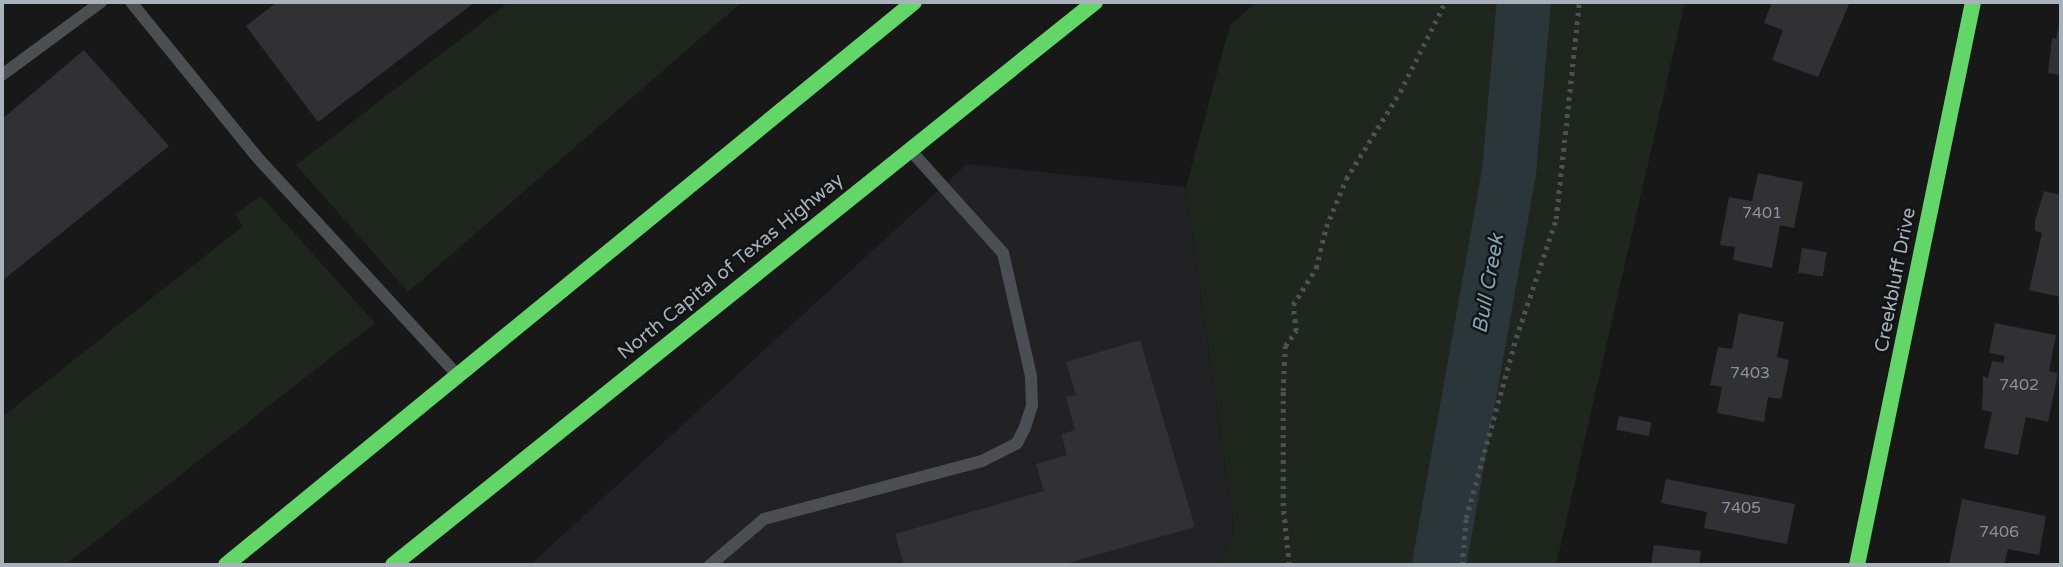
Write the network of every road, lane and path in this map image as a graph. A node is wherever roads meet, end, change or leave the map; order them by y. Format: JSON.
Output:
{"nodes":[{"id":1,"x":101,"y":2,"type":"edge"},
{"id":2,"x":131,"y":2,"type":"edge"},
{"id":3,"x":914,"y":2,"type":"edge"},
{"id":4,"x":1095,"y":2,"type":"edge"},
{"id":5,"x":1445,"y":2,"type":"edge"},
{"id":6,"x":1578,"y":2,"type":"edge"},
{"id":7,"x":1973,"y":2,"type":"edge"},
{"id":8,"x":2,"y":75,"type":"edge"},
{"id":9,"x":910,"y":150,"type":"junction"},
{"id":10,"x":459,"y":377,"type":"junction"},
{"id":11,"x":226,"y":565,"type":"edge"},
{"id":12,"x":393,"y":565,"type":"edge"},
{"id":13,"x":710,"y":565,"type":"edge"},
{"id":14,"x":1289,"y":565,"type":"edge"},
{"id":15,"x":1462,"y":565,"type":"edge"},
{"id":16,"x":1857,"y":565,"type":"edge"}],
"edges":[{"from":1,"to":8,"type":"lane"},
{"from":2,"to":10,"type":"lane"},
{"from":3,"to":10,"type":"main road"},
{"from":4,"to":9,"type":"main road","name":"North Capital of Texas Highway"},
{"from":5,"to":14,"type":"path"},
{"from":6,"to":15,"type":"path"},
{"from":7,"to":16,"type":"main road","name":"Creekbluff Drive"},
{"from":9,"to":12,"type":"main road","name":"North Capital of Texas Highway"},
{"from":9,"to":13,"type":"lane"},
{"from":10,"to":11,"type":"main road"}]}
